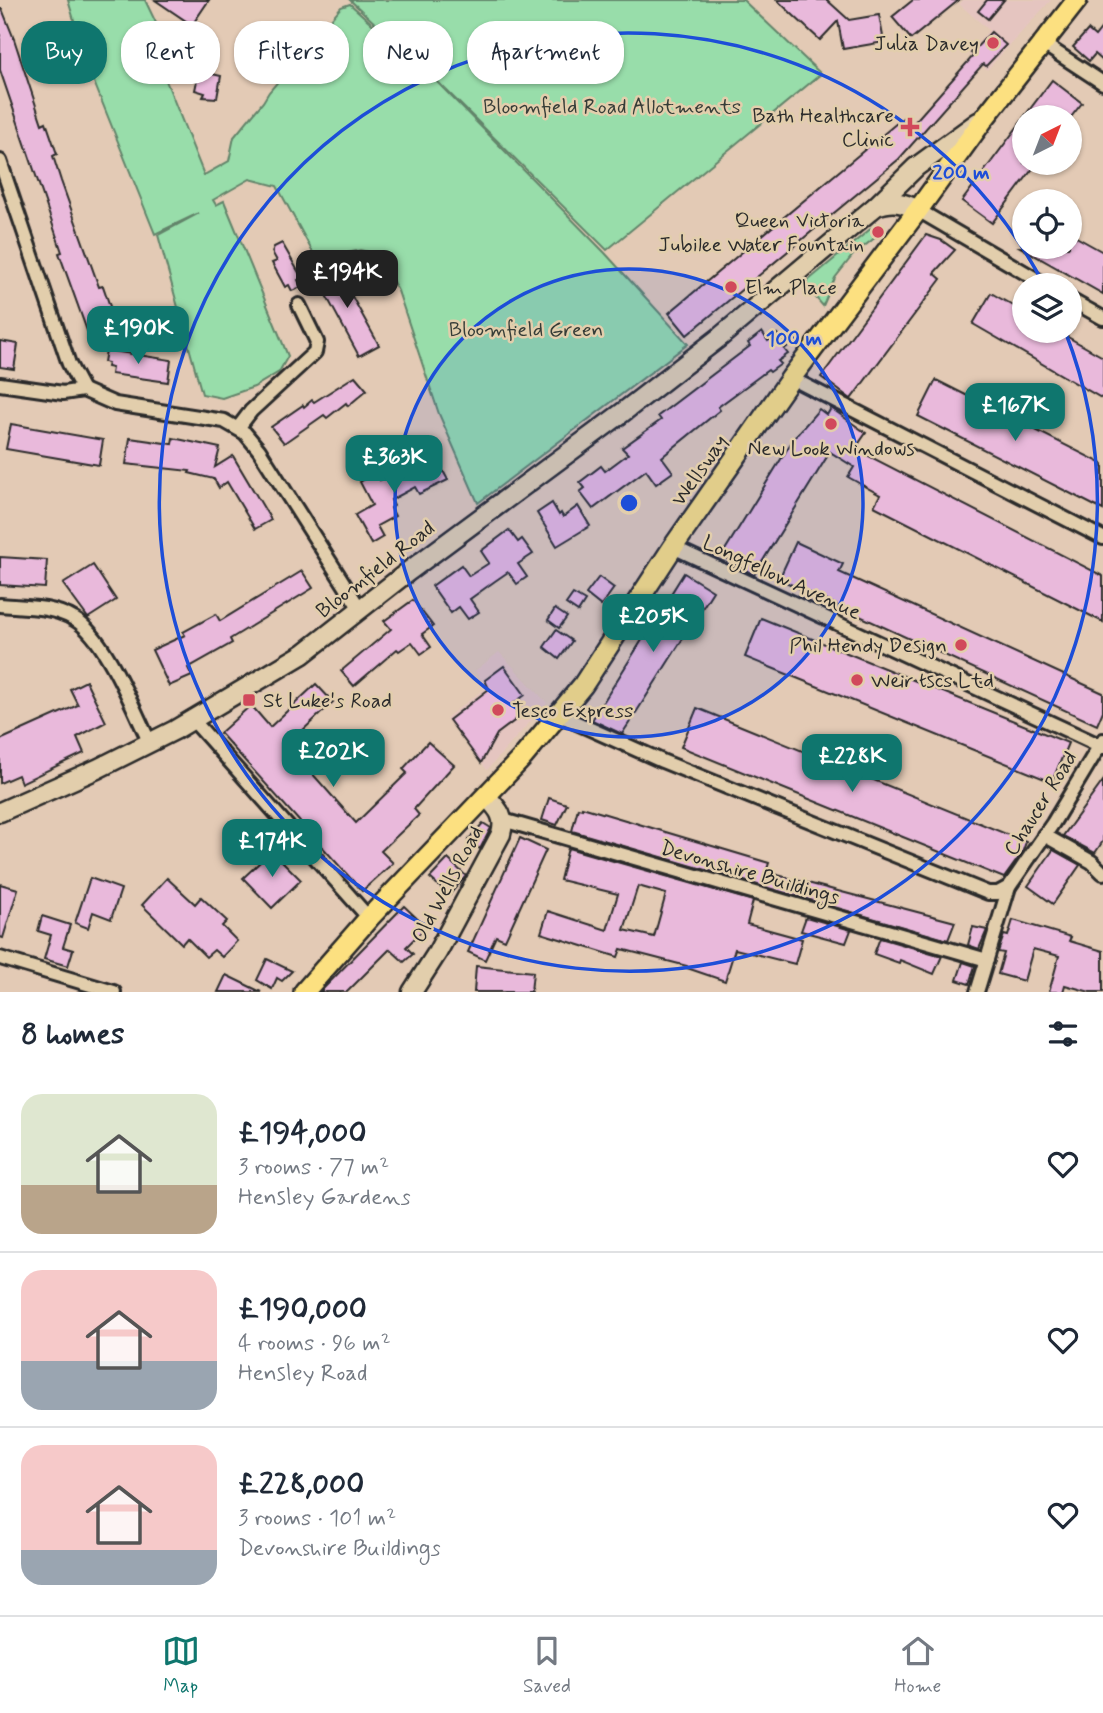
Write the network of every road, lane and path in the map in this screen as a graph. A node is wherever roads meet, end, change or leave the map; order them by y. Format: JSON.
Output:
{"nodes":[{"id":1,"x":1077,"y":0,"type":"edge"},
{"id":2,"x":1042,"y":43,"type":"junction"},
{"id":3,"x":1103,"y":83,"type":"edge"},
{"id":4,"x":986,"y":116,"type":"junction"},
{"id":5,"x":0,"y":161,"type":"edge"},
{"id":6,"x":876,"y":206,"type":"junction"},
{"id":7,"x":918,"y":210,"type":"junction"},
{"id":8,"x":1026,"y":273,"type":"edge"},
{"id":9,"x":299,"y":305,"type":"dead end"},
{"id":10,"x":1082,"y":306,"type":"edge"},
{"id":11,"x":1103,"y":318,"type":"edge"},
{"id":12,"x":791,"y":378,"type":"junction"},
{"id":13,"x":0,"y":384,"type":"edge"},
{"id":14,"x":83,"y":390,"type":"junction"},
{"id":15,"x":238,"y":428,"type":"junction"},
{"id":16,"x":1103,"y":538,"type":"edge"},
{"id":17,"x":673,"y":547,"type":"junction"},
{"id":18,"x":0,"y":605,"type":"edge"},
{"id":19,"x":360,"y":609,"type":"junction"},
{"id":20,"x":559,"y":715,"type":"junction"},
{"id":21,"x":193,"y":720,"type":"junction"},
{"id":22,"x":150,"y":743,"type":"junction"},
{"id":23,"x":1102,"y":744,"type":"edge"},
{"id":24,"x":486,"y":797,"type":"junction"},
{"id":25,"x":0,"y":812,"type":"edge"},
{"id":26,"x":503,"y":820,"type":"junction"},
{"id":27,"x":1044,"y":835,"type":"junction"},
{"id":28,"x":1103,"y":873,"type":"edge"},
{"id":29,"x":1009,"y":887,"type":"junction"},
{"id":30,"x":369,"y":918,"type":"junction"},
{"id":31,"x":340,"y":950,"type":"junction"},
{"id":32,"x":0,"y":958,"type":"edge"},
{"id":33,"x":987,"y":960,"type":"junction"},
{"id":34,"x":114,"y":992,"type":"edge"},
{"id":35,"x":289,"y":992,"type":"edge"},
{"id":36,"x":304,"y":992,"type":"edge"},
{"id":37,"x":412,"y":992,"type":"edge"},
{"id":38,"x":977,"y":992,"type":"edge"}],
"edges":[{"from":1,"to":2,"type":"main road","name":"Wellsway"},
{"from":2,"to":3,"type":"street"},
{"from":2,"to":4,"type":"main road","name":"Wellsway"},
{"from":4,"to":6,"type":"street","name":"Bloomfield Road"},
{"from":4,"to":7,"type":"main road","name":"Wellsway"},
{"from":5,"to":14,"type":"street"},
{"from":6,"to":7,"type":"street"},
{"from":6,"to":19,"type":"street","name":"Bloomfield Road"},
{"from":7,"to":8,"type":"street"},
{"from":7,"to":12,"type":"main road","name":"Wellsway"},
{"from":9,"to":15,"type":"street"},
{"from":10,"to":11,"type":"street"},
{"from":12,"to":16,"type":"street"},
{"from":12,"to":17,"type":"main road","name":"Wellsway"},
{"from":13,"to":14,"type":"street"},
{"from":14,"to":15,"type":"street"},
{"from":15,"to":19,"type":"street"},
{"from":17,"to":20,"type":"main road","name":"Wellsway"},
{"from":17,"to":23,"type":"street","name":"Longfellow Avenue"},
{"from":18,"to":22,"type":"street"},
{"from":19,"to":21,"type":"street","name":"Bloomfield Road"},
{"from":20,"to":24,"type":"main road","name":"Wellsway"},
{"from":20,"to":29,"type":"street"},
{"from":21,"to":22,"type":"street","name":"Bloomfield Road"},
{"from":21,"to":30,"type":"street"},
{"from":22,"to":25,"type":"street","name":"Bloomfield Road"},
{"from":23,"to":27,"type":"street","name":"Chaucer Road"},
{"from":24,"to":26,"type":"street","name":"Old Wells Road"},
{"from":24,"to":30,"type":"main road","name":"Wellsway"},
{"from":26,"to":33,"type":"street","name":"Devonshire Buildings"},
{"from":26,"to":37,"type":"street","name":"Old Wells Road"},
{"from":27,"to":28,"type":"street"},
{"from":27,"to":29,"type":"street","name":"Chaucer Road"},
{"from":29,"to":33,"type":"street","name":"Chaucer Road"},
{"from":30,"to":31,"type":"main road","name":"Wellsway"},
{"from":31,"to":35,"type":"main road","name":"Wellsway"},
{"from":31,"to":36,"type":"main road","name":"Wellsway"},
{"from":32,"to":34,"type":"street"},
{"from":33,"to":38,"type":"street","name":"Chaucer Road"}]}
